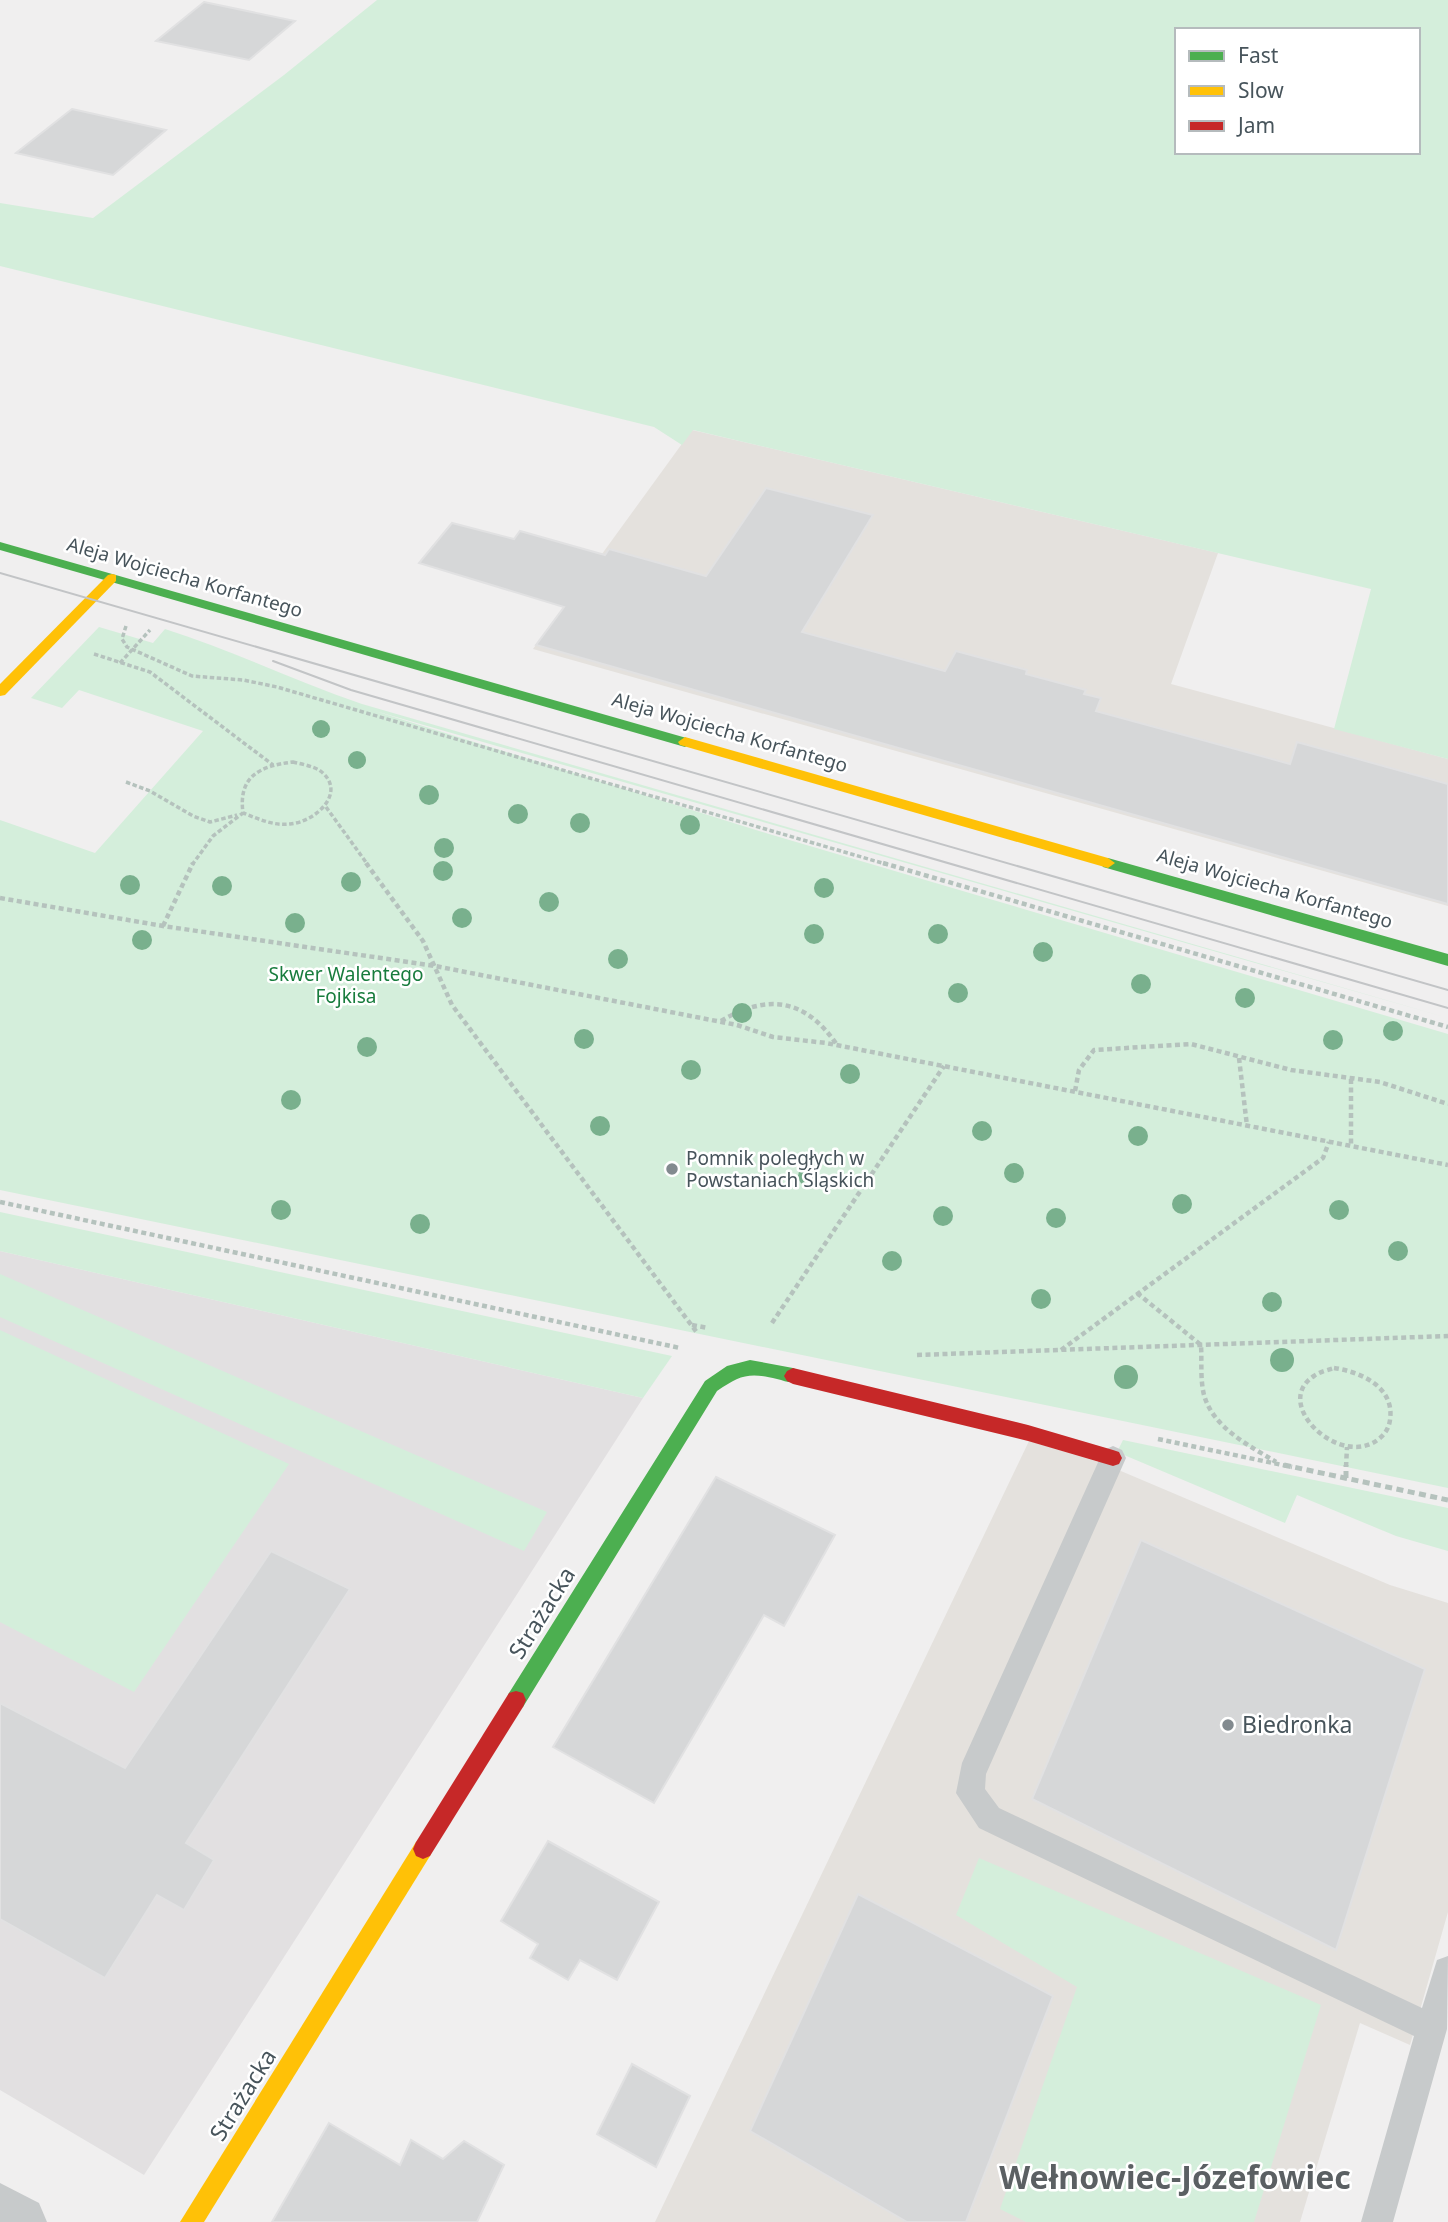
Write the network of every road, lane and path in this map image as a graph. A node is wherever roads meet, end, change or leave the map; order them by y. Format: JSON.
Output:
{"nodes":[{"id":1,"x":0,"y":546,"type":"edge"},
{"id":2,"x":112,"y":578,"type":"junction"},
{"id":3,"x":132,"y":619,"type":"dead end"},
{"id":4,"x":155,"y":625,"type":"dead end"},
{"id":5,"x":132,"y":650,"type":"junction"},
{"id":6,"x":0,"y":692,"type":"edge"},
{"id":7,"x":273,"y":765,"type":"junction"},
{"id":8,"x":125,"y":782,"type":"dead end"},
{"id":9,"x":326,"y":807,"type":"junction"},
{"id":10,"x":243,"y":813,"type":"junction"},
{"id":11,"x":0,"y":898,"type":"edge"},
{"id":12,"x":163,"y":926,"type":"junction"},
{"id":13,"x":1448,"y":960,"type":"edge"},
{"id":14,"x":435,"y":966,"type":"junction"},
{"id":15,"x":721,"y":1022,"type":"junction"},
{"id":16,"x":1448,"y":1027,"type":"edge"},
{"id":17,"x":838,"y":1045,"type":"junction"},
{"id":18,"x":1239,"y":1058,"type":"junction"},
{"id":19,"x":945,"y":1066,"type":"junction"},
{"id":20,"x":1351,"y":1079,"type":"junction"},
{"id":21,"x":1075,"y":1091,"type":"junction"},
{"id":22,"x":1448,"y":1104,"type":"edge"},
{"id":23,"x":1247,"y":1126,"type":"junction"},
{"id":24,"x":1329,"y":1142,"type":"junction"},
{"id":25,"x":1351,"y":1146,"type":"junction"},
{"id":26,"x":1448,"y":1165,"type":"edge"},
{"id":27,"x":0,"y":1202,"type":"edge"},
{"id":28,"x":1136,"y":1293,"type":"junction"},
{"id":29,"x":692,"y":1325,"type":"junction"},
{"id":30,"x":769,"y":1327,"type":"dead end"},
{"id":31,"x":715,"y":1330,"type":"dead end"},
{"id":32,"x":698,"y":1334,"type":"dead end"},
{"id":33,"x":1448,"y":1336,"type":"edge"},
{"id":34,"x":1201,"y":1345,"type":"junction"},
{"id":35,"x":687,"y":1349,"type":"dead end"},
{"id":36,"x":1061,"y":1350,"type":"junction"},
{"id":37,"x":914,"y":1355,"type":"dead end"},
{"id":38,"x":1347,"y":1447,"type":"junction"},
{"id":39,"x":1113,"y":1458,"type":"joint"},
{"id":40,"x":1279,"y":1464,"type":"dead end"},
{"id":41,"x":1346,"y":1478,"type":"dead end"},
{"id":42,"x":1448,"y":1971,"type":"edge"},
{"id":43,"x":1432,"y":2029,"type":"junction"},
{"id":44,"x":0,"y":2210,"type":"edge"},
{"id":45,"x":20,"y":2222,"type":"edge"},
{"id":46,"x":191,"y":2222,"type":"edge"},
{"id":47,"x":1377,"y":2222,"type":"edge"}],
"edges":[{"from":1,"to":2,"type":"main road","name":"Aleja Wojciecha Korfantego"},
{"from":2,"to":6,"type":"main road"},
{"from":2,"to":13,"type":"main road","name":"Aleja Wojciecha Korfantego"},
{"from":3,"to":5,"type":"path"},
{"from":4,"to":5,"type":"path"},
{"from":5,"to":7,"type":"path"},
{"from":5,"to":16,"type":"path"},
{"from":7,"to":9,"type":"path"},
{"from":7,"to":10,"type":"path"},
{"from":8,"to":10,"type":"path"},
{"from":9,"to":10,"type":"path"},
{"from":9,"to":14,"type":"path"},
{"from":10,"to":12,"type":"path"},
{"from":11,"to":12,"type":"path"},
{"from":12,"to":14,"type":"path"},
{"from":14,"to":15,"type":"path"},
{"from":14,"to":29,"type":"path"},
{"from":15,"to":17,"type":"path"},
{"from":15,"to":17,"type":"path"},
{"from":17,"to":19,"type":"path"},
{"from":18,"to":20,"type":"path"},
{"from":18,"to":21,"type":"path"},
{"from":18,"to":23,"type":"path"},
{"from":19,"to":21,"type":"path"},
{"from":19,"to":30,"type":"path"},
{"from":20,"to":22,"type":"path"},
{"from":20,"to":25,"type":"path"},
{"from":21,"to":23,"type":"path"},
{"from":23,"to":24,"type":"path"},
{"from":24,"to":25,"type":"path"},
{"from":24,"to":28,"type":"path"},
{"from":25,"to":26,"type":"path"},
{"from":27,"to":35,"type":"path"},
{"from":28,"to":34,"type":"path"},
{"from":28,"to":36,"type":"path"},
{"from":29,"to":31,"type":"path"},
{"from":29,"to":32,"type":"path"},
{"from":33,"to":34,"type":"path"},
{"from":34,"to":36,"type":"path"},
{"from":34,"to":40,"type":"path"},
{"from":36,"to":37,"type":"path"},
{"from":38,"to":38,"type":"path"},
{"from":38,"to":41,"type":"path"},
{"from":39,"to":43,"type":"lane"},
{"from":39,"to":46,"type":"main road","name":"Strażacka"},
{"from":42,"to":43,"type":"lane"},
{"from":43,"to":47,"type":"lane"},
{"from":44,"to":45,"type":"street"}]}
